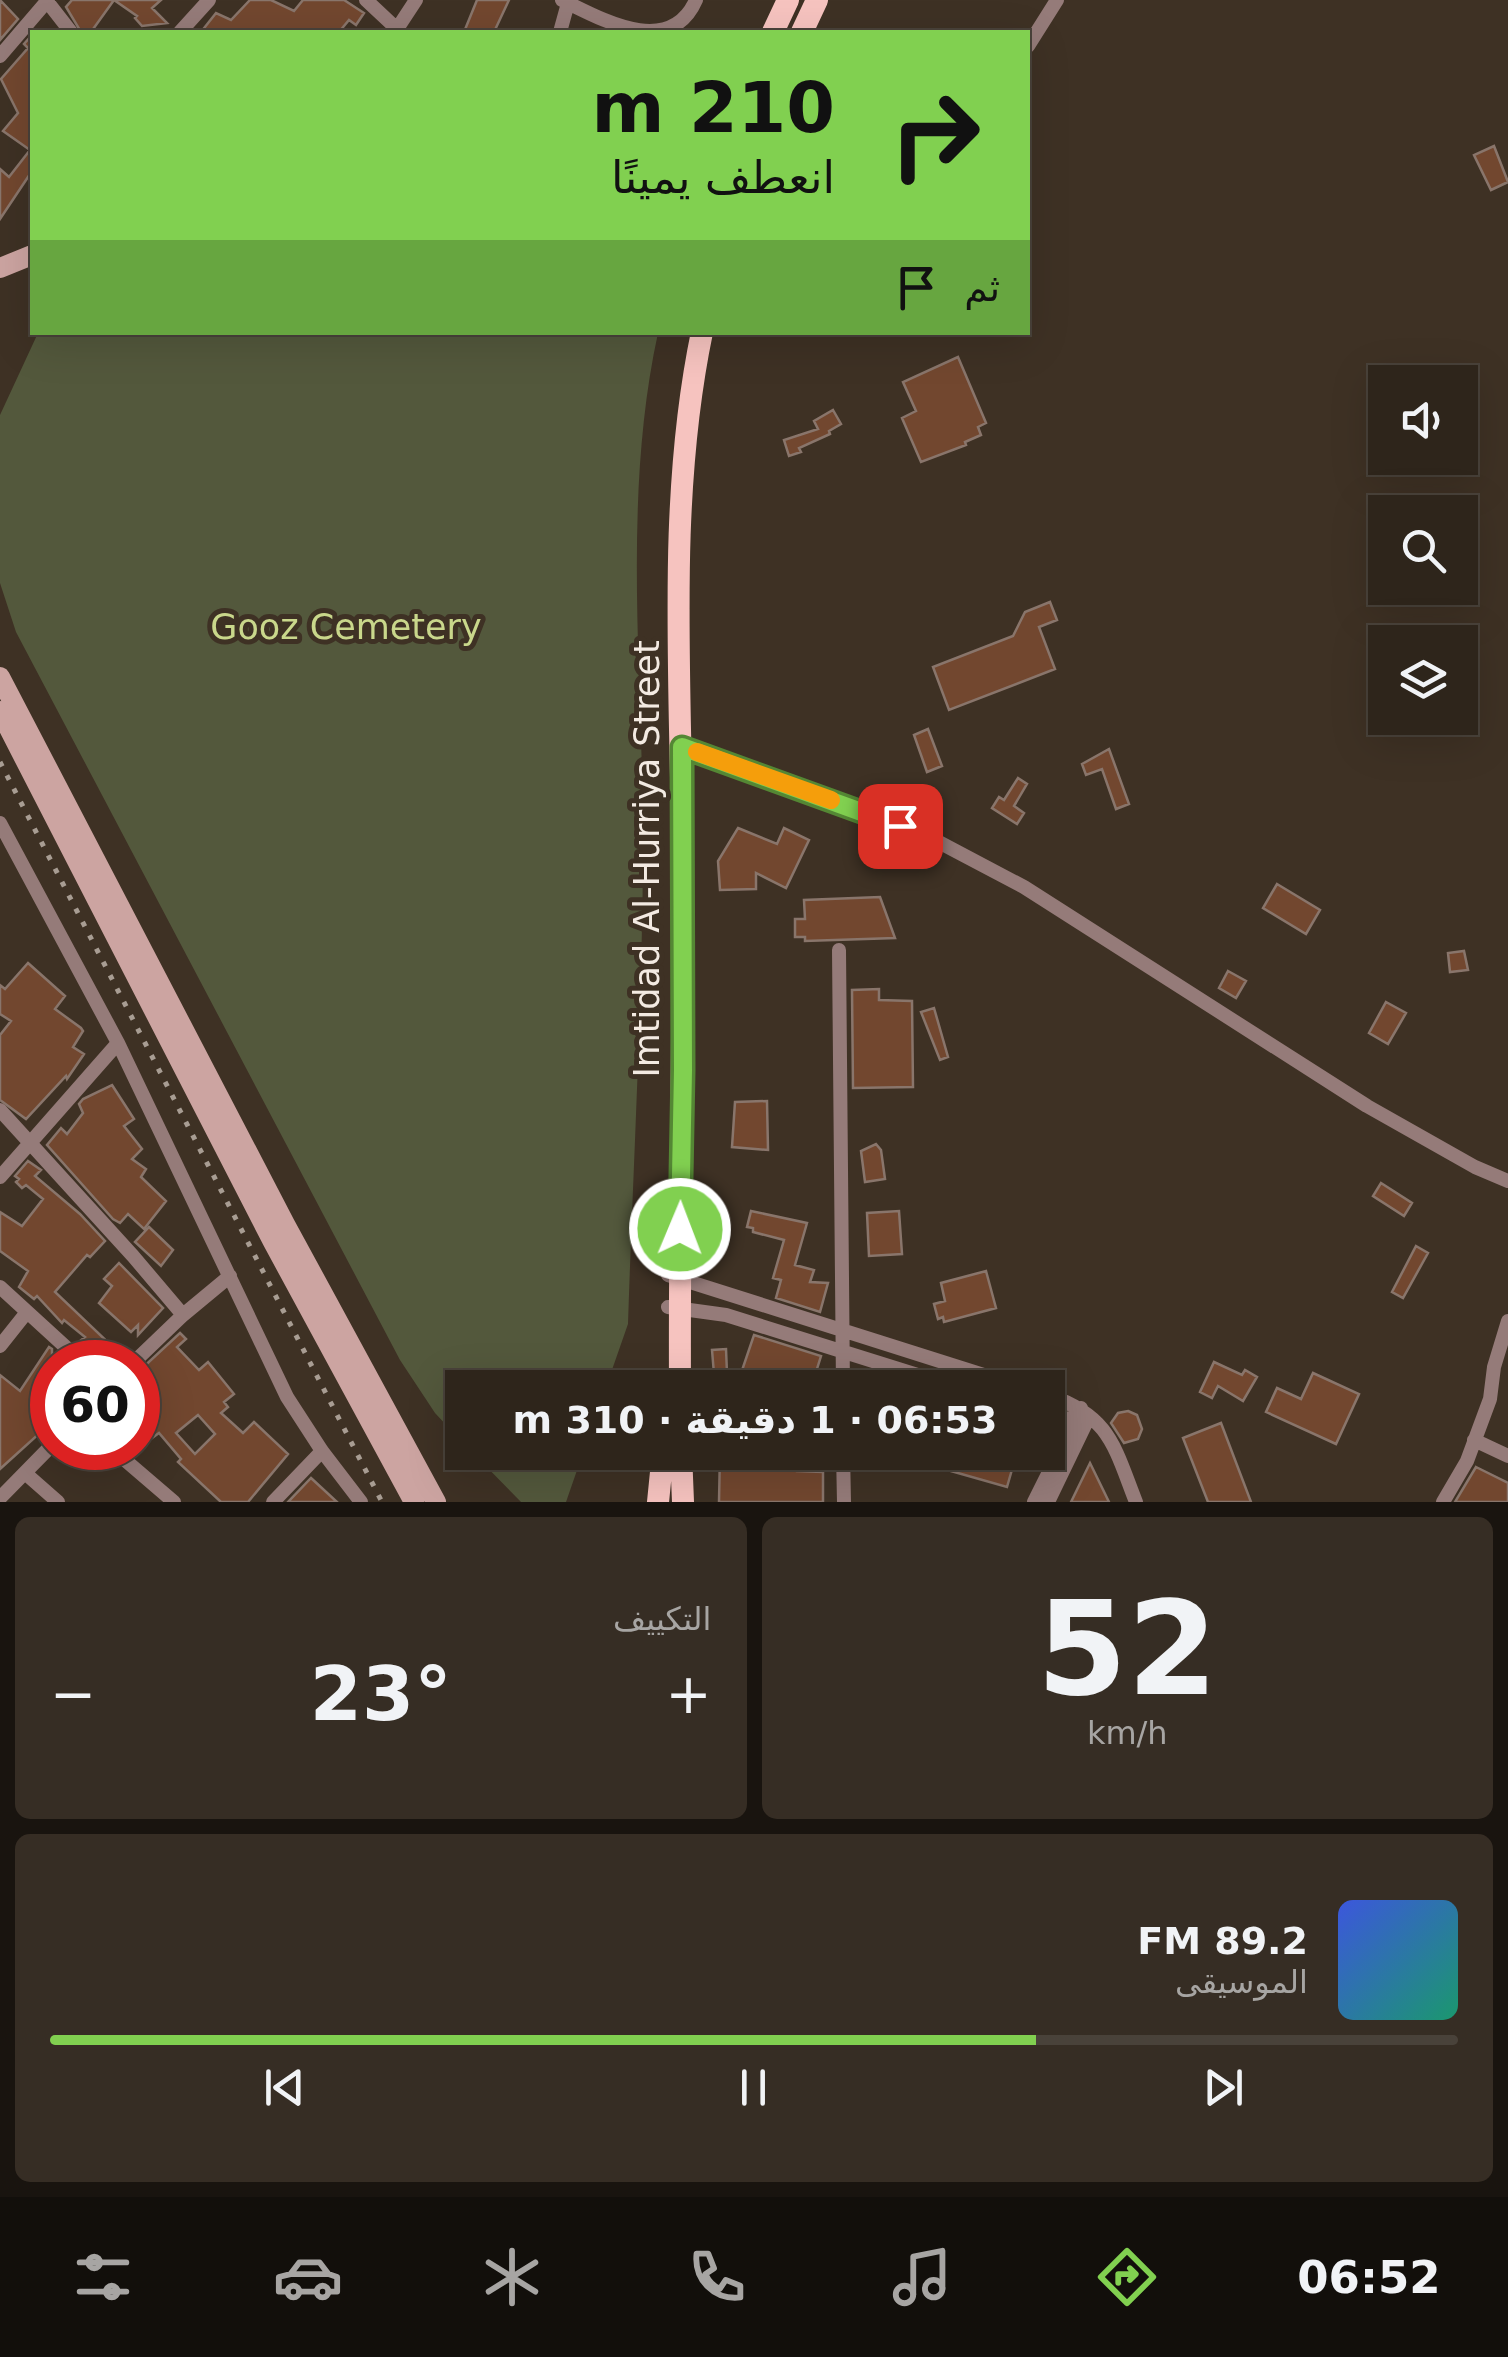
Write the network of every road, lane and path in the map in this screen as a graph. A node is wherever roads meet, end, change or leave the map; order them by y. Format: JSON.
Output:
{"nodes":[{"id":1,"x":47,"y":0,"type":"edge"},
{"id":2,"x":209,"y":0,"type":"edge"},
{"id":3,"x":366,"y":0,"type":"edge"},
{"id":4,"x":416,"y":0,"type":"edge"},
{"id":5,"x":696,"y":0,"type":"edge"},
{"id":6,"x":788,"y":0,"type":"edge"},
{"id":7,"x":816,"y":0,"type":"edge"},
{"id":8,"x":1057,"y":0,"type":"edge"},
{"id":9,"x":565,"y":2,"type":"edge"},
{"id":10,"x":69,"y":30,"type":"edge"},
{"id":11,"x":182,"y":30,"type":"edge"},
{"id":12,"x":396,"y":30,"type":"edge"},
{"id":13,"x":560,"y":30,"type":"edge"},
{"id":14,"x":624,"y":30,"type":"edge"},
{"id":15,"x":657,"y":30,"type":"edge"},
{"id":16,"x":774,"y":30,"type":"edge"},
{"id":17,"x":803,"y":30,"type":"edge"},
{"id":18,"x":1030,"y":43,"type":"edge"},
{"id":19,"x":0,"y":56,"type":"edge"},
{"id":20,"x":30,"y":256,"type":"edge"},
{"id":21,"x":0,"y":268,"type":"edge"},
{"id":22,"x":688,"y":335,"type":"edge"},
{"id":23,"x":701,"y":335,"type":"edge"},
{"id":24,"x":0,"y":677,"type":"edge"},
{"id":25,"x":0,"y":712,"type":"edge"},
{"id":26,"x":6,"y":738,"type":"edge"},
{"id":27,"x":682,"y":747,"type":"junction"},
{"id":28,"x":0,"y":823,"type":"edge"},
{"id":29,"x":839,"y":950,"type":"dead end"},
{"id":30,"x":118,"y":1043,"type":"junction"},
{"id":31,"x":0,"y":1110,"type":"edge"},
{"id":32,"x":30,"y":1144,"type":"junction"},
{"id":33,"x":0,"y":1177,"type":"edge"},
{"id":34,"x":1508,"y":1181,"type":"edge"},
{"id":35,"x":230,"y":1276,"type":"junction"},
{"id":36,"x":674,"y":1278,"type":"junction"},
{"id":37,"x":0,"y":1287,"type":"edge"},
{"id":38,"x":674,"y":1308,"type":"junction"},
{"id":39,"x":27,"y":1312,"type":"junction"},
{"id":40,"x":183,"y":1315,"type":"junction"},
{"id":41,"x":1508,"y":1320,"type":"edge"},
{"id":42,"x":842,"y":1332,"type":"junction"},
{"id":43,"x":58,"y":1340,"type":"edge"},
{"id":44,"x":157,"y":1340,"type":"edge"},
{"id":45,"x":0,"y":1346,"type":"edge"},
{"id":46,"x":843,"y":1352,"type":"junction"},
{"id":47,"x":669,"y":1370,"type":"edge"},
{"id":48,"x":679,"y":1370,"type":"edge"},
{"id":49,"x":843,"y":1370,"type":"edge"},
{"id":50,"x":900,"y":1370,"type":"edge"},
{"id":51,"x":966,"y":1370,"type":"edge"},
{"id":52,"x":1065,"y":1405,"type":"edge"},
{"id":53,"x":1065,"y":1414,"type":"edge"},
{"id":54,"x":1082,"y":1415,"type":"junction"},
{"id":55,"x":1474,"y":1440,"type":"junction"},
{"id":56,"x":322,"y":1452,"type":"junction"},
{"id":57,"x":1508,"y":1456,"type":"edge"},
{"id":58,"x":30,"y":1468,"type":"edge"},
{"id":59,"x":137,"y":1470,"type":"edge"},
{"id":60,"x":661,"y":1470,"type":"edge"},
{"id":61,"x":683,"y":1470,"type":"edge"},
{"id":62,"x":844,"y":1470,"type":"edge"},
{"id":63,"x":25,"y":1473,"type":"junction"},
{"id":64,"x":657,"y":1497,"type":"edge"},
{"id":65,"x":0,"y":1498,"type":"edge"},
{"id":66,"x":58,"y":1502,"type":"edge"},
{"id":67,"x":174,"y":1502,"type":"edge"},
{"id":68,"x":273,"y":1502,"type":"edge"},
{"id":69,"x":361,"y":1502,"type":"edge"},
{"id":70,"x":414,"y":1502,"type":"edge"},
{"id":71,"x":436,"y":1502,"type":"edge"},
{"id":72,"x":684,"y":1502,"type":"edge"},
{"id":73,"x":844,"y":1502,"type":"edge"},
{"id":74,"x":1034,"y":1502,"type":"edge"},
{"id":75,"x":1048,"y":1502,"type":"edge"},
{"id":76,"x":1136,"y":1502,"type":"edge"},
{"id":77,"x":1443,"y":1502,"type":"edge"}],
"edges":[{"from":1,"to":10,"type":"street"},
{"from":1,"to":19,"type":"street"},
{"from":2,"to":11,"type":"street"},
{"from":3,"to":12,"type":"street"},
{"from":4,"to":12,"type":"street"},
{"from":5,"to":15,"type":"street"},
{"from":6,"to":16,"type":"main road"},
{"from":7,"to":17,"type":"main road"},
{"from":8,"to":18,"type":"street"},
{"from":9,"to":13,"type":"street"},
{"from":9,"to":14,"type":"street"},
{"from":20,"to":21,"type":"main road"},
{"from":22,"to":36,"type":"main road"},
{"from":23,"to":27,"type":"main road","name":"Imtidad Al-Hurriya Street"},
{"from":24,"to":71,"type":"main road"},
{"from":25,"to":26,"type":"main road"},
{"from":26,"to":70,"type":"main road"},
{"from":27,"to":34,"type":"street"},
{"from":27,"to":36,"type":"main road","name":"Imtidad Al-Hurriya Street"},
{"from":28,"to":30,"type":"street"},
{"from":29,"to":42,"type":"street"},
{"from":30,"to":32,"type":"street"},
{"from":30,"to":35,"type":"street"},
{"from":31,"to":32,"type":"street"},
{"from":32,"to":33,"type":"street"},
{"from":32,"to":40,"type":"street"},
{"from":35,"to":40,"type":"street"},
{"from":35,"to":56,"type":"street"},
{"from":36,"to":38,"type":"main road"},
{"from":36,"to":42,"type":"street"},
{"from":37,"to":39,"type":"street"},
{"from":38,"to":46,"type":"street"},
{"from":38,"to":47,"type":"main road"},
{"from":38,"to":48,"type":"main road"},
{"from":39,"to":43,"type":"street"},
{"from":39,"to":45,"type":"street"},
{"from":40,"to":44,"type":"street"},
{"from":41,"to":55,"type":"street"},
{"from":42,"to":46,"type":"street"},
{"from":42,"to":51,"type":"street"},
{"from":46,"to":49,"type":"street"},
{"from":46,"to":50,"type":"street"},
{"from":52,"to":54,"type":"street"},
{"from":53,"to":54,"type":"street"},
{"from":54,"to":74,"type":"street"},
{"from":54,"to":75,"type":"street"},
{"from":54,"to":76,"type":"street"},
{"from":55,"to":57,"type":"street"},
{"from":55,"to":77,"type":"street"},
{"from":56,"to":68,"type":"street"},
{"from":56,"to":69,"type":"street"},
{"from":58,"to":63,"type":"street"},
{"from":59,"to":67,"type":"street"},
{"from":60,"to":64,"type":"main road"},
{"from":61,"to":72,"type":"main road"},
{"from":62,"to":73,"type":"street"},
{"from":63,"to":65,"type":"street"},
{"from":63,"to":66,"type":"street"}]}
